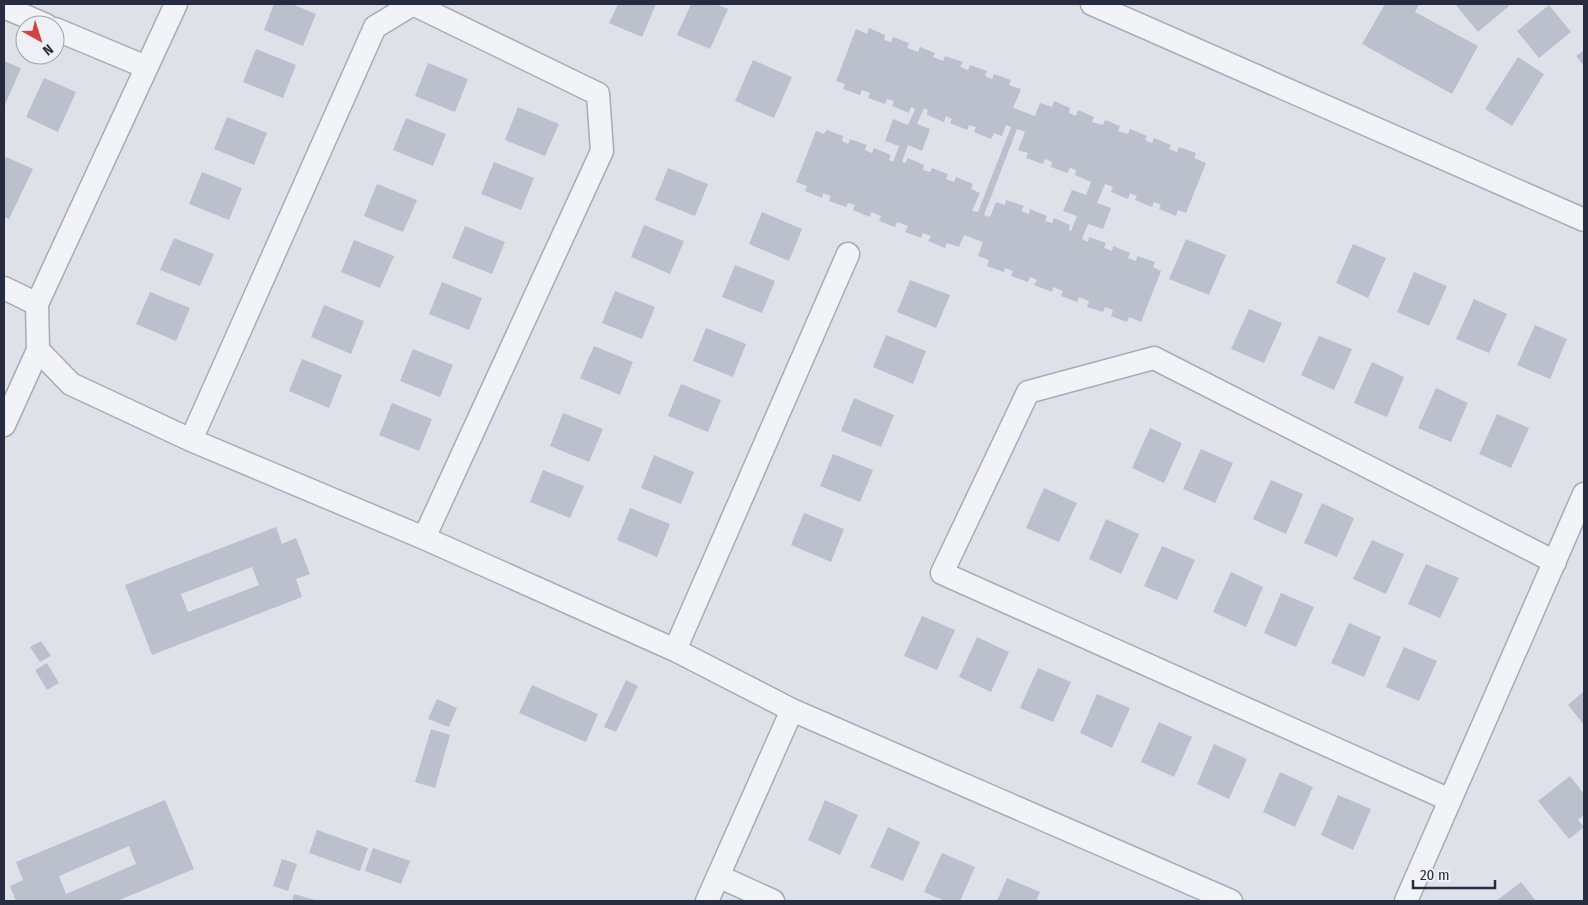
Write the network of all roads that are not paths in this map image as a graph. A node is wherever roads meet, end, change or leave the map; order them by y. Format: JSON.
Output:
{"nodes":[{"id":1,"x":176,"y":4,"type":"edge"},
{"id":2,"x":1092,"y":4,"type":"edge"},
{"id":3,"x":4,"y":7,"type":"edge"},
{"id":4,"x":23,"y":15,"type":"edge"},
{"id":5,"x":65,"y":33,"type":"edge"},
{"id":6,"x":146,"y":67,"type":"junction"},
{"id":7,"x":1584,"y":220,"type":"edge"},
{"id":8,"x":848,"y":254,"type":"dead end"},
{"id":9,"x":4,"y":288,"type":"edge"},
{"id":10,"x":37,"y":304,"type":"junction"},
{"id":11,"x":38,"y":350,"type":"junction"},
{"id":12,"x":4,"y":425,"type":"edge"},
{"id":13,"x":191,"y":440,"type":"junction"},
{"id":14,"x":1584,"y":494,"type":"edge"},
{"id":15,"x":424,"y":538,"type":"junction"},
{"id":16,"x":1555,"y":562,"type":"junction"},
{"id":17,"x":675,"y":650,"type":"junction"},
{"id":18,"x":792,"y":710,"type":"junction"},
{"id":19,"x":1450,"y":800,"type":"junction"},
{"id":20,"x":718,"y":876,"type":"junction"},
{"id":21,"x":707,"y":901,"type":"edge"},
{"id":22,"x":773,"y":901,"type":"edge"},
{"id":23,"x":1232,"y":901,"type":"edge"},
{"id":24,"x":1406,"y":901,"type":"edge"}],
"edges":[{"from":1,"to":6,"type":"street"},
{"from":2,"to":7,"type":"street"},
{"from":3,"to":4,"type":"street"},
{"from":5,"to":6,"type":"street"},
{"from":6,"to":10,"type":"street"},
{"from":8,"to":17,"type":"street"},
{"from":9,"to":10,"type":"street"},
{"from":10,"to":11,"type":"street"},
{"from":11,"to":12,"type":"street"},
{"from":11,"to":13,"type":"street"},
{"from":13,"to":15,"type":"street"},
{"from":13,"to":15,"type":"street"},
{"from":14,"to":16,"type":"street"},
{"from":15,"to":17,"type":"street"},
{"from":16,"to":19,"type":"street"},
{"from":16,"to":19,"type":"street"},
{"from":17,"to":18,"type":"street"},
{"from":18,"to":20,"type":"street"},
{"from":18,"to":23,"type":"street"},
{"from":19,"to":24,"type":"street"},
{"from":20,"to":21,"type":"street"},
{"from":20,"to":22,"type":"street"}]}
